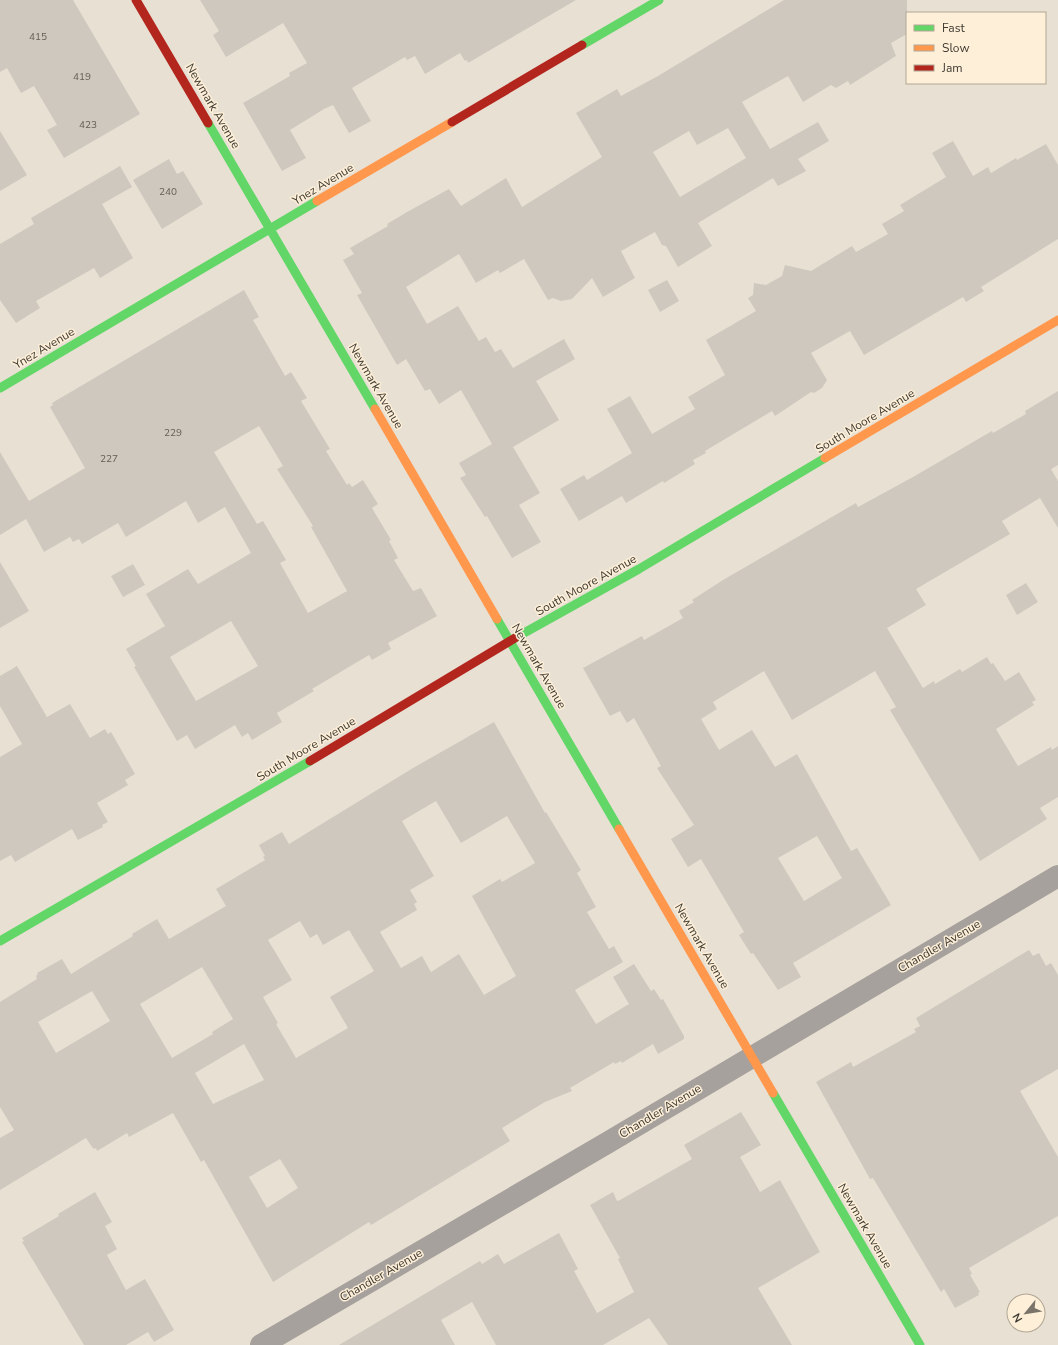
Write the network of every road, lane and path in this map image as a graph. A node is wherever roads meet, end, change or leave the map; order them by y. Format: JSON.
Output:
{"nodes":[{"id":1,"x":136,"y":0,"type":"edge"},
{"id":2,"x":659,"y":0,"type":"edge"},
{"id":3,"x":271,"y":230,"type":"junction"},
{"id":4,"x":1058,"y":320,"type":"edge"},
{"id":5,"x":0,"y":388,"type":"edge"},
{"id":6,"x":510,"y":641,"type":"junction"},
{"id":7,"x":1058,"y":876,"type":"edge"},
{"id":8,"x":0,"y":942,"type":"edge"},
{"id":9,"x":753,"y":1055,"type":"junction"},
{"id":10,"x":261,"y":1345,"type":"edge"},
{"id":11,"x":920,"y":1345,"type":"edge"}],
"edges":[{"from":1,"to":3,"type":"street","name":"Newmark Avenue"},
{"from":2,"to":3,"type":"street","name":"Ynez Avenue"},
{"from":3,"to":5,"type":"street","name":"Ynez Avenue"},
{"from":3,"to":6,"type":"street","name":"Newmark Avenue"},
{"from":4,"to":6,"type":"street","name":"South Moore Avenue"},
{"from":6,"to":8,"type":"street","name":"South Moore Avenue"},
{"from":6,"to":9,"type":"street","name":"Newmark Avenue"},
{"from":7,"to":9,"type":"street","name":"Chandler Avenue"},
{"from":9,"to":10,"type":"street","name":"Chandler Avenue"},
{"from":9,"to":11,"type":"street","name":"Newmark Avenue"}]}
